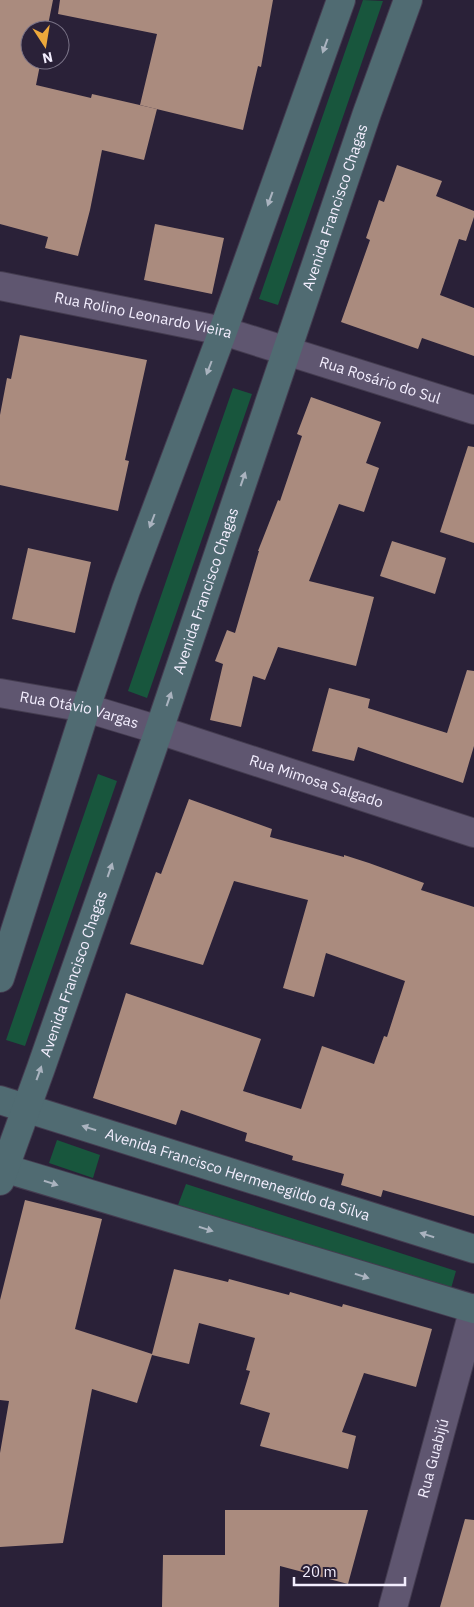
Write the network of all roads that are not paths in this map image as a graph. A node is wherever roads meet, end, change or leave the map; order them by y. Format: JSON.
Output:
{"nodes":[{"id":1,"x":341,"y":0,"type":"edge"},
{"id":2,"x":408,"y":0,"type":"edge"},
{"id":3,"x":0,"y":286,"type":"edge"},
{"id":4,"x":224,"y":331,"type":"junction"},
{"id":5,"x":286,"y":351,"type":"junction"},
{"id":6,"x":474,"y":410,"type":"edge"},
{"id":7,"x":0,"y":692,"type":"edge"},
{"id":8,"x":86,"y":708,"type":"junction"},
{"id":9,"x":158,"y":730,"type":"junction"},
{"id":10,"x":474,"y":833,"type":"edge"},
{"id":11,"x":0,"y":978,"type":"edge"},
{"id":12,"x":0,"y":1100,"type":"edge"},
{"id":13,"x":27,"y":1107,"type":"junction"},
{"id":14,"x":1,"y":1172,"type":"edge"},
{"id":15,"x":474,"y":1249,"type":"edge"},
{"id":16,"x":474,"y":1309,"type":"edge"},
{"id":17,"x":393,"y":1607,"type":"edge"}],
"edges":[{"from":1,"to":4,"type":"main road","one_way":true},
{"from":2,"to":5,"type":"main road","name":"Avenida Francisco Chagas"},
{"from":3,"to":4,"type":"street","name":"Rua Rolino Leonardo Vieira"},
{"from":4,"to":5,"type":"street","name":"Rua Rolino Leonardo Vieira"},
{"from":4,"to":8,"type":"main road","one_way":true},
{"from":5,"to":6,"type":"street","name":"Rua Rosário do Sul"},
{"from":9,"to":5,"type":"main road","name":"Avenida Francisco Chagas","one_way":true},
{"from":7,"to":8,"type":"street","name":"Rua Otávio Vargas"},
{"from":8,"to":9,"type":"street","name":"Rua Otávio Vargas"},
{"from":8,"to":11,"type":"main road"},
{"from":9,"to":10,"type":"street","name":"Rua Mimosa Salgado"},
{"from":13,"to":9,"type":"main road","name":"Avenida Francisco Chagas","one_way":true},
{"from":12,"to":13,"type":"main road","name":"Avenida Francisco Hermenegildo da Silva"},
{"from":13,"to":14,"type":"main road","name":"Avenida Francisco Chagas"},
{"from":15,"to":13,"type":"main road","name":"Avenida Francisco Hermenegildo da Silva","one_way":true},
{"from":14,"to":16,"type":"main road","one_way":true},
{"from":16,"to":17,"type":"street","name":"Rua Guabijú"}]}
